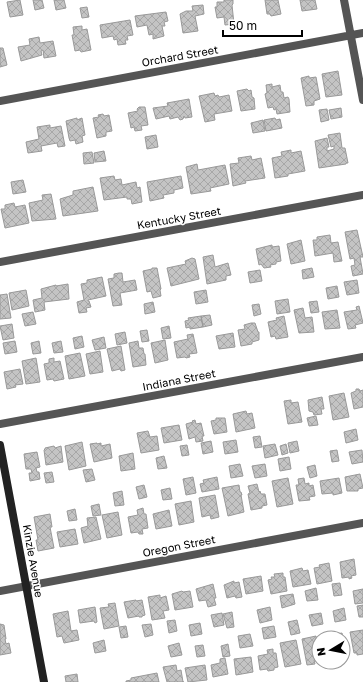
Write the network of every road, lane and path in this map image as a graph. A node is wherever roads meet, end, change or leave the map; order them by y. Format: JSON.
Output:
{"nodes":[{"id":1,"x":344,"y":0,"type":"edge"},
{"id":2,"x":363,"y":33,"type":"edge"},
{"id":3,"x":351,"y":36,"type":"junction"},
{"id":4,"x":363,"y":100,"type":"edge"},
{"id":5,"x":0,"y":101,"type":"edge"},
{"id":6,"x":363,"y":195,"type":"edge"},
{"id":7,"x":0,"y":262,"type":"edge"},
{"id":8,"x":363,"y":357,"type":"edge"},
{"id":9,"x":0,"y":424,"type":"edge"},
{"id":10,"x":0,"y":445,"type":"edge"},
{"id":11,"x":363,"y":523,"type":"edge"},
{"id":12,"x":26,"y":586,"type":"junction"},
{"id":13,"x":0,"y":591,"type":"edge"},
{"id":14,"x":44,"y":682,"type":"edge"}],
"edges":[{"from":1,"to":3,"type":"street"},
{"from":2,"to":3,"type":"street","name":"Orchard Street"},
{"from":3,"to":4,"type":"street"},
{"from":3,"to":5,"type":"street","name":"Orchard Street"},
{"from":6,"to":7,"type":"street","name":"Kentucky Street"},
{"from":8,"to":9,"type":"street","name":"Indiana Street"},
{"from":10,"to":12,"type":"street","name":"Kinzie Avenue"},
{"from":11,"to":12,"type":"street","name":"Oregon Street"},
{"from":12,"to":13,"type":"street","name":"Oregon Street"},
{"from":12,"to":14,"type":"street","name":"Kinzie Avenue"}]}
